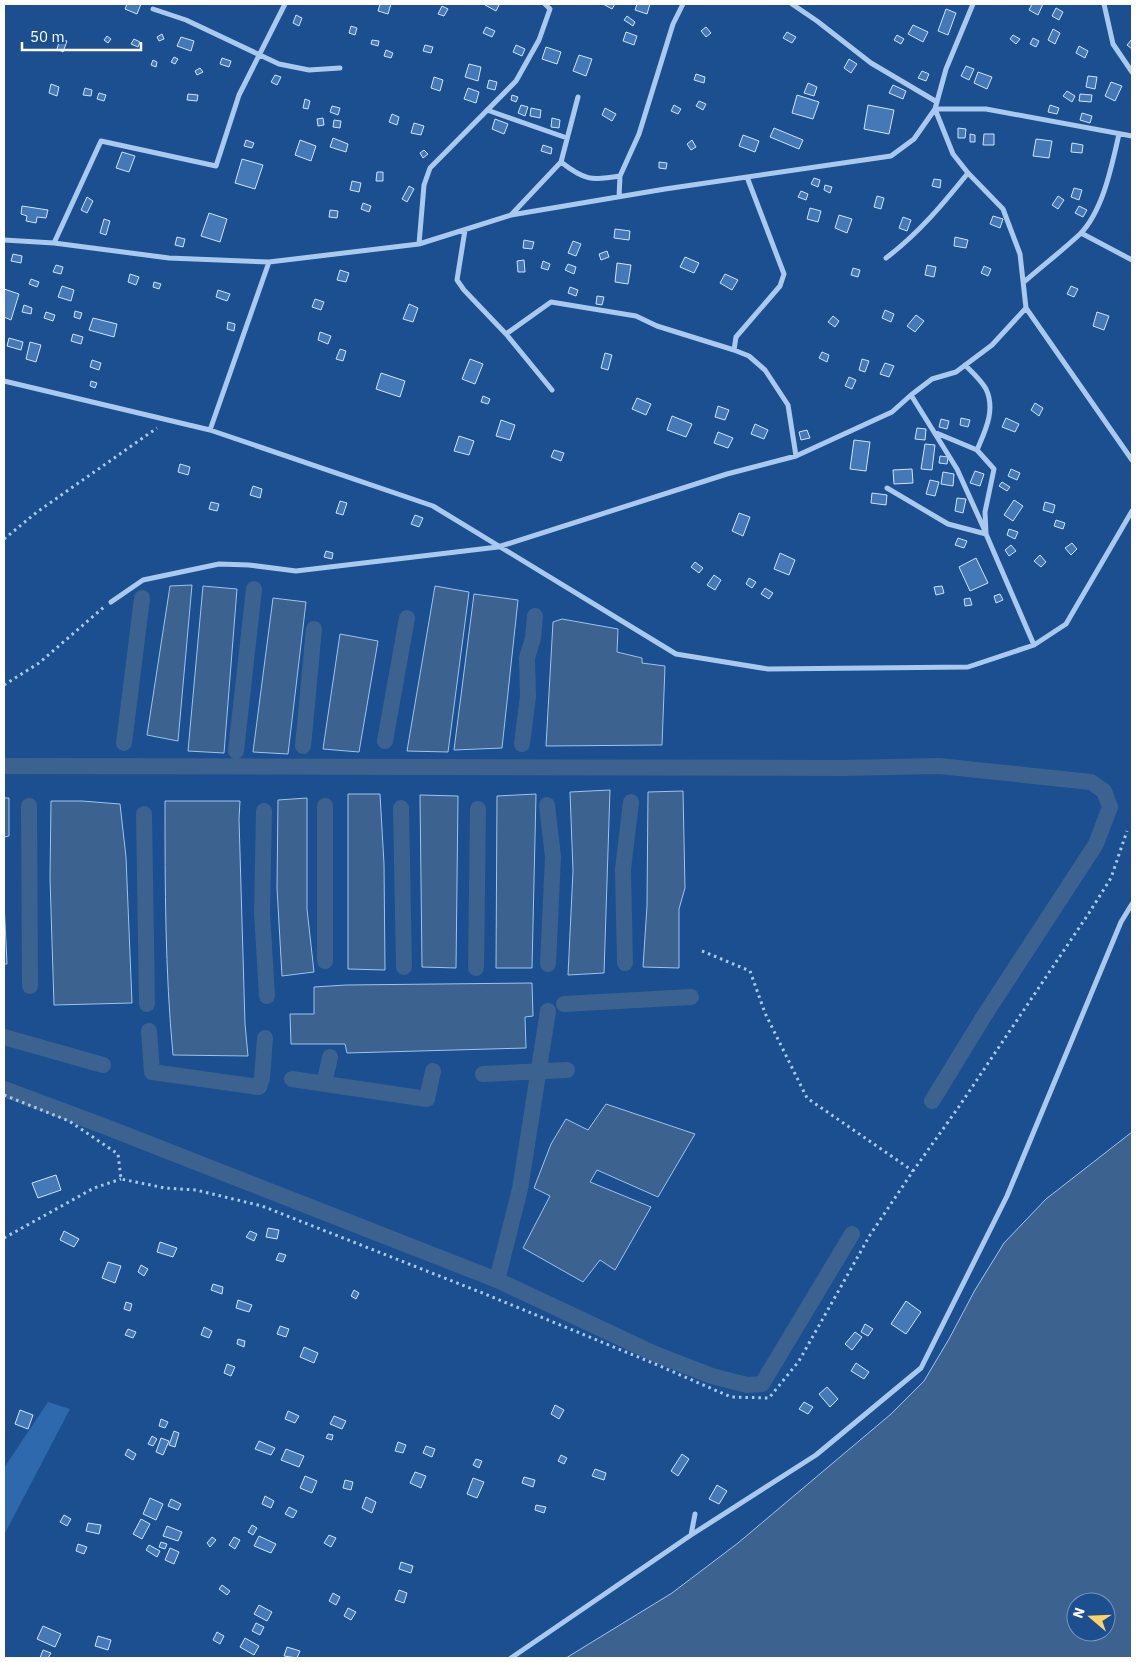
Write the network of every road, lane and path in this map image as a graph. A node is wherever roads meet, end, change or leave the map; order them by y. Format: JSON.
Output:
{"nodes":[{"id":1,"x":285,"y":4,"type":"edge"},
{"id":2,"x":545,"y":4,"type":"edge"},
{"id":3,"x":684,"y":4,"type":"edge"},
{"id":4,"x":792,"y":4,"type":"edge"},
{"id":5,"x":973,"y":4,"type":"edge"},
{"id":6,"x":1104,"y":4,"type":"edge"},
{"id":7,"x":153,"y":9,"type":"dead end"},
{"id":8,"x":258,"y":55,"type":"junction"},
{"id":9,"x":340,"y":68,"type":"dead end"},
{"id":10,"x":1132,"y":72,"type":"edge"},
{"id":11,"x":578,"y":97,"type":"dead end"},
{"id":12,"x":937,"y":102,"type":"junction"},
{"id":13,"x":935,"y":109,"type":"junction"},
{"id":14,"x":487,"y":110,"type":"junction"},
{"id":15,"x":1119,"y":134,"type":"junction"},
{"id":16,"x":1132,"y":136,"type":"edge"},
{"id":17,"x":567,"y":138,"type":"junction"},
{"id":18,"x":561,"y":162,"type":"junction"},
{"id":19,"x":968,"y":173,"type":"junction"},
{"id":20,"x":620,"y":176,"type":"junction"},
{"id":21,"x":747,"y":177,"type":"junction"},
{"id":22,"x":619,"y":197,"type":"junction"},
{"id":23,"x":511,"y":215,"type":"junction"},
{"id":24,"x":466,"y":230,"type":"junction"},
{"id":25,"x":1081,"y":233,"type":"junction"},
{"id":26,"x":4,"y":240,"type":"edge"},
{"id":27,"x":54,"y":243,"type":"junction"},
{"id":28,"x":419,"y":244,"type":"junction"},
{"id":29,"x":886,"y":258,"type":"dead end"},
{"id":30,"x":1132,"y":260,"type":"edge"},
{"id":31,"x":269,"y":262,"type":"junction"},
{"id":32,"x":1024,"y":282,"type":"junction"},
{"id":33,"x":1026,"y":308,"type":"junction"},
{"id":34,"x":506,"y":334,"type":"junction"},
{"id":35,"x":734,"y":350,"type":"junction"},
{"id":36,"x":965,"y":365,"type":"junction"},
{"id":37,"x":4,"y":381,"type":"edge"},
{"id":38,"x":552,"y":390,"type":"dead end"},
{"id":39,"x":911,"y":395,"type":"junction"},
{"id":40,"x":167,"y":420,"type":"junction"},
{"id":41,"x":210,"y":430,"type":"junction"},
{"id":42,"x":934,"y":432,"type":"junction"},
{"id":43,"x":977,"y":450,"type":"junction"},
{"id":44,"x":796,"y":456,"type":"junction"},
{"id":45,"x":1132,"y":460,"type":"edge"},
{"id":46,"x":887,"y":488,"type":"dead end"},
{"id":47,"x":1132,"y":511,"type":"edge"},
{"id":48,"x":986,"y":534,"type":"junction"},
{"id":49,"x":4,"y":538,"type":"edge"},
{"id":50,"x":498,"y":547,"type":"junction"},
{"id":51,"x":111,"y":602,"type":"joint"},
{"id":52,"x":1034,"y":645,"type":"junction"},
{"id":53,"x":4,"y":685,"type":"edge"},
{"id":54,"x":1127,"y":831,"type":"dead end"},
{"id":55,"x":1132,"y":904,"type":"edge"},
{"id":56,"x":702,"y":951,"type":"dead end"},
{"id":57,"x":4,"y":1095,"type":"edge"},
{"id":58,"x":913,"y":1171,"type":"junction"},
{"id":59,"x":121,"y":1179,"type":"junction"},
{"id":60,"x":4,"y":1238,"type":"edge"},
{"id":61,"x":696,"y":1514,"type":"dead end"},
{"id":62,"x":691,"y":1535,"type":"junction"},
{"id":63,"x":511,"y":1658,"type":"edge"}],
"edges":[{"from":1,"to":8,"type":"street"},
{"from":2,"to":14,"type":"street"},
{"from":3,"to":20,"type":"street"},
{"from":4,"to":12,"type":"street"},
{"from":5,"to":12,"type":"street"},
{"from":6,"to":10,"type":"street"},
{"from":7,"to":8,"type":"street"},
{"from":8,"to":9,"type":"street"},
{"from":8,"to":27,"type":"street"},
{"from":11,"to":17,"type":"street"},
{"from":12,"to":13,"type":"street"},
{"from":13,"to":15,"type":"street"},
{"from":13,"to":19,"type":"street"},
{"from":13,"to":21,"type":"street"},
{"from":14,"to":17,"type":"street"},
{"from":14,"to":28,"type":"street"},
{"from":15,"to":16,"type":"street"},
{"from":15,"to":25,"type":"street"},
{"from":17,"to":18,"type":"street"},
{"from":18,"to":20,"type":"street"},
{"from":18,"to":23,"type":"street"},
{"from":19,"to":29,"type":"street"},
{"from":19,"to":32,"type":"street"},
{"from":20,"to":22,"type":"street"},
{"from":21,"to":22,"type":"street"},
{"from":21,"to":35,"type":"street"},
{"from":22,"to":23,"type":"street"},
{"from":23,"to":24,"type":"street"},
{"from":24,"to":28,"type":"street"},
{"from":24,"to":34,"type":"street"},
{"from":25,"to":30,"type":"street"},
{"from":25,"to":32,"type":"street"},
{"from":26,"to":27,"type":"street"},
{"from":27,"to":31,"type":"street"},
{"from":28,"to":31,"type":"street"},
{"from":31,"to":41,"type":"street"},
{"from":32,"to":33,"type":"street"},
{"from":33,"to":36,"type":"street"},
{"from":33,"to":45,"type":"street"},
{"from":34,"to":35,"type":"street"},
{"from":34,"to":38,"type":"street"},
{"from":35,"to":44,"type":"street"},
{"from":36,"to":39,"type":"street"},
{"from":36,"to":43,"type":"street"},
{"from":37,"to":40,"type":"street"},
{"from":39,"to":42,"type":"street"},
{"from":39,"to":44,"type":"street"},
{"from":40,"to":41,"type":"street"},
{"from":40,"to":49,"type":"path"},
{"from":41,"to":50,"type":"street"},
{"from":42,"to":43,"type":"street"},
{"from":42,"to":48,"type":"street"},
{"from":43,"to":48,"type":"street"},
{"from":44,"to":50,"type":"street"},
{"from":46,"to":48,"type":"street"},
{"from":47,"to":52,"type":"street"},
{"from":48,"to":52,"type":"street"},
{"from":50,"to":51,"type":"street"},
{"from":50,"to":52,"type":"street"},
{"from":51,"to":53,"type":"path"},
{"from":54,"to":58,"type":"path"},
{"from":55,"to":62,"type":"street"},
{"from":56,"to":58,"type":"path"},
{"from":57,"to":59,"type":"path"},
{"from":58,"to":59,"type":"path"},
{"from":59,"to":60,"type":"path"},
{"from":61,"to":62,"type":"street"},
{"from":62,"to":63,"type":"street"}]}
